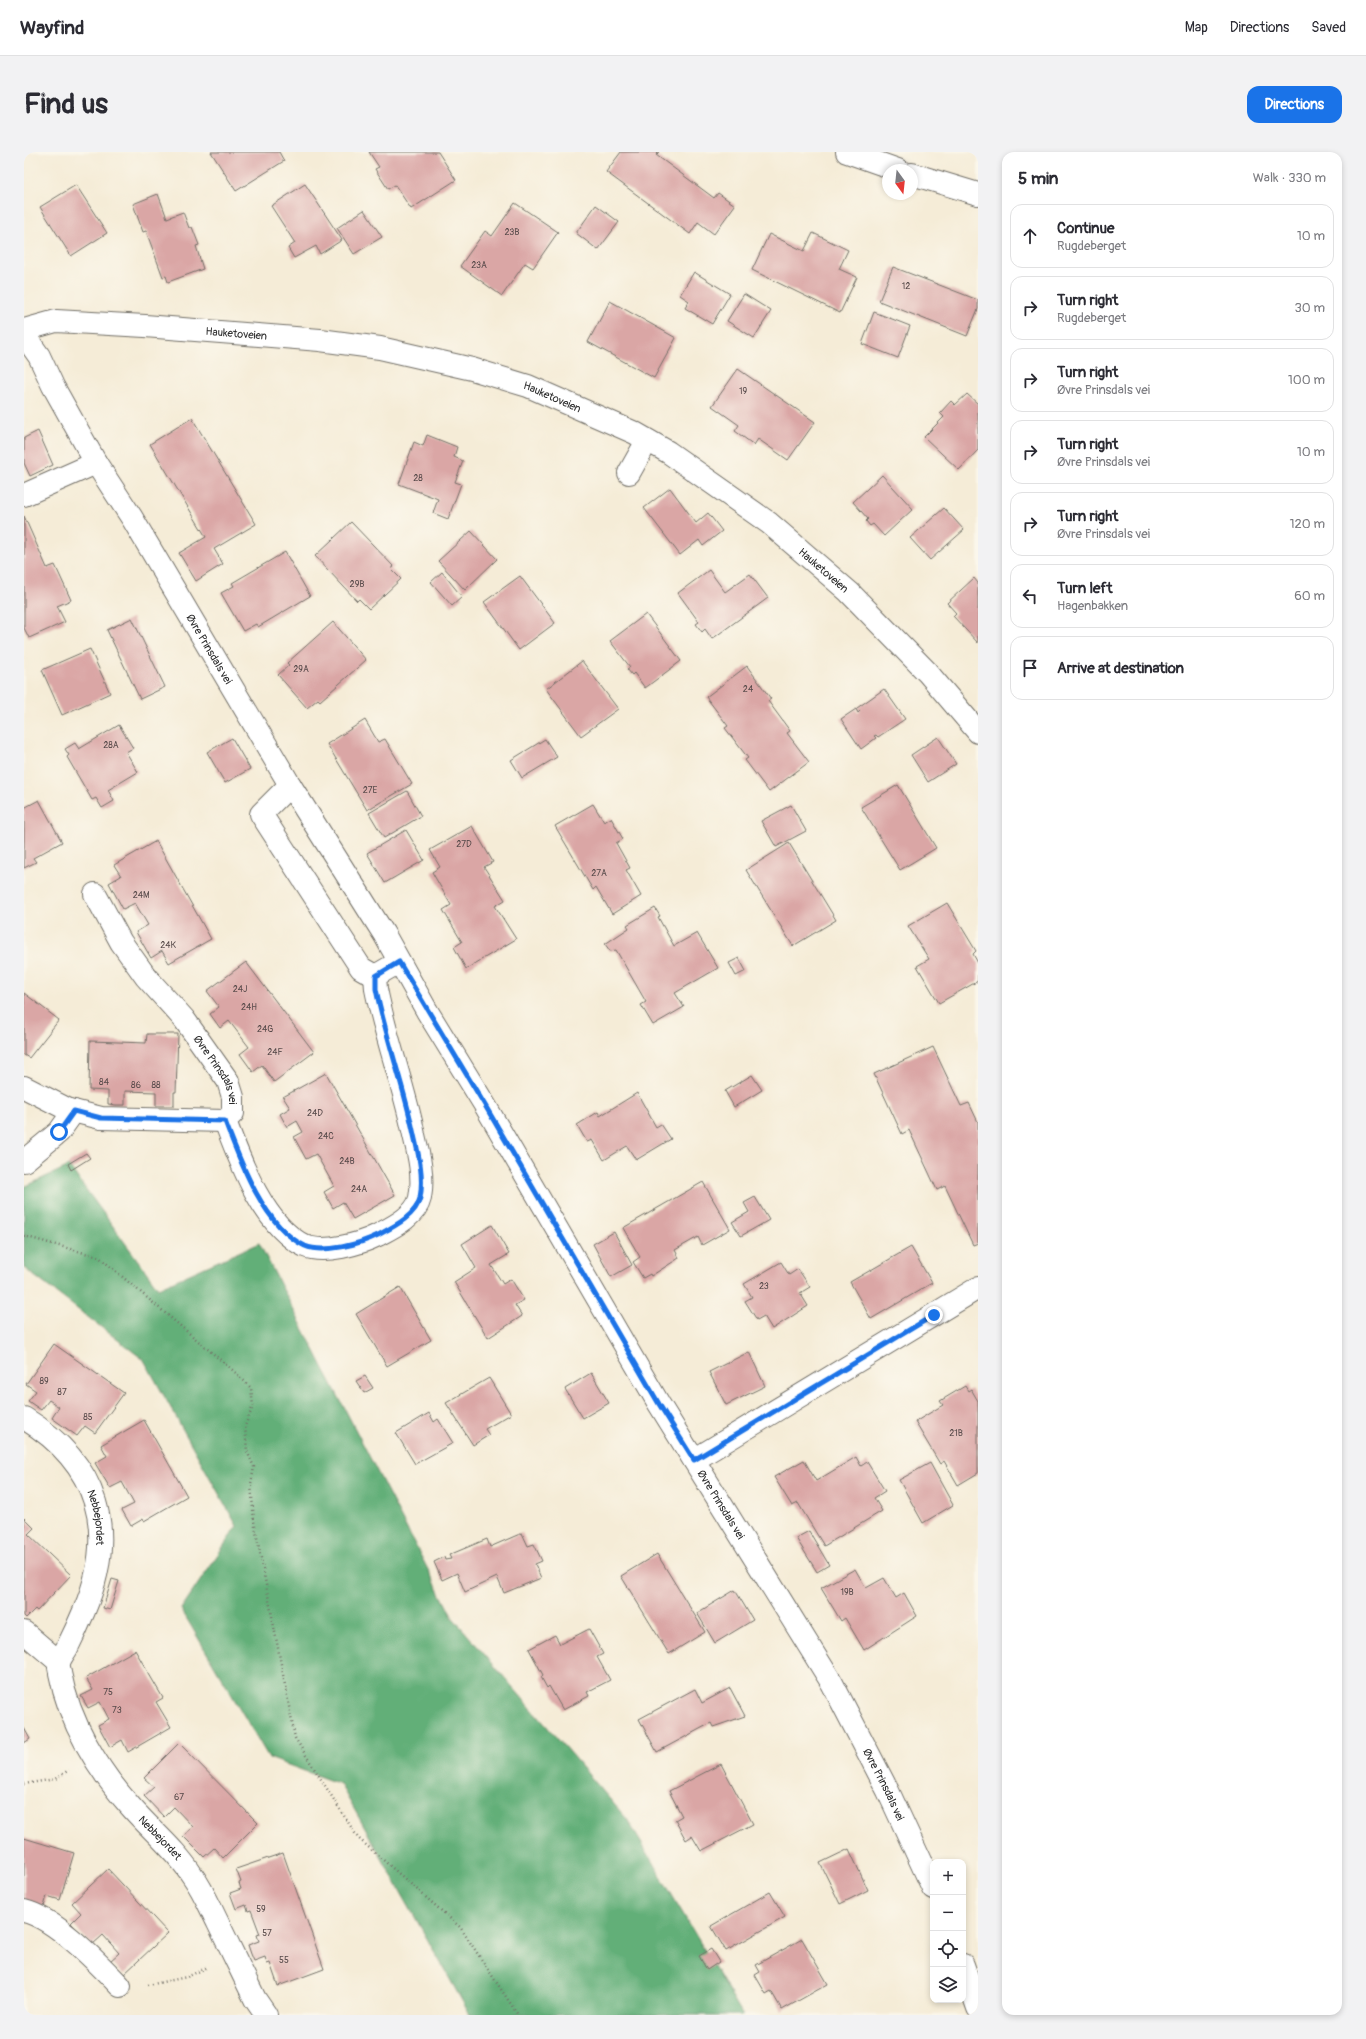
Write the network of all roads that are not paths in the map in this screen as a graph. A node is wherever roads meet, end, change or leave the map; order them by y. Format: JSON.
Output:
{"nodes":[{"id":1,"x":847,"y":152,"type":"edge"},
{"id":2,"x":882,"y":164,"type":"edge"},
{"id":3,"x":918,"y":176,"type":"edge"},
{"id":4,"x":978,"y":194,"type":"edge"},
{"id":5,"x":24,"y":330,"type":"edge"},
{"id":6,"x":24,"y":335,"type":"edge"},
{"id":7,"x":647,"y":441,"type":"junction"},
{"id":8,"x":96,"y":463,"type":"junction"},
{"id":9,"x":629,"y":473,"type":"dead end"},
{"id":10,"x":24,"y":495,"type":"edge"},
{"id":11,"x":976,"y":725,"type":"edge"},
{"id":12,"x":290,"y":786,"type":"junction"},
{"id":13,"x":95,"y":894,"type":"dead end"},
{"id":14,"x":399,"y":962,"type":"junction"},
{"id":15,"x":376,"y":976,"type":"junction"},
{"id":16,"x":24,"y":1087,"type":"edge"},
{"id":17,"x":74,"y":1111,"type":"junction"},
{"id":18,"x":225,"y":1121,"type":"junction"},
{"id":19,"x":24,"y":1161,"type":"edge"},
{"id":20,"x":978,"y":1288,"type":"edge"},
{"id":21,"x":24,"y":1418,"type":"edge"},
{"id":22,"x":694,"y":1460,"type":"junction"},
{"id":23,"x":24,"y":1632,"type":"edge"},
{"id":24,"x":59,"y":1662,"type":"junction"},
{"id":25,"x":930,"y":1881,"type":"edge"},
{"id":26,"x":24,"y":1911,"type":"edge"},
{"id":27,"x":964,"y":1967,"type":"edge"},
{"id":28,"x":120,"y":1986,"type":"road end"},
{"id":29,"x":978,"y":2008,"type":"edge"},
{"id":30,"x":266,"y":2015,"type":"edge"}],
"edges":[{"from":1,"to":2,"type":"street"},
{"from":3,"to":4,"type":"street"},
{"from":5,"to":7,"type":"street","name":"Hauketoveien"},
{"from":6,"to":8,"type":"street","name":"Øvre Prinsdals vei"},
{"from":7,"to":9,"type":"street"},
{"from":7,"to":11,"type":"street","name":"Hauketoveien"},
{"from":8,"to":10,"type":"street"},
{"from":8,"to":12,"type":"street","name":"Øvre Prinsdals vei"},
{"from":12,"to":14,"type":"street","name":"Øvre Prinsdals vei"},
{"from":12,"to":15,"type":"street"},
{"from":13,"to":18,"type":"street","name":"Øvre Prinsdals vei"},
{"from":14,"to":15,"type":"street"},
{"from":14,"to":22,"type":"street","name":"Øvre Prinsdals vei"},
{"from":15,"to":18,"type":"street","name":"Øvre Prinsdals vei"},
{"from":16,"to":17,"type":"street"},
{"from":17,"to":18,"type":"street"},
{"from":17,"to":19,"type":"street"},
{"from":20,"to":22,"type":"street"},
{"from":21,"to":24,"type":"street","name":"Nebbejordet"},
{"from":22,"to":25,"type":"street","name":"Øvre Prinsdals vei"},
{"from":23,"to":24,"type":"street"},
{"from":24,"to":30,"type":"street","name":"Nebbejordet"},
{"from":26,"to":28,"type":"street"},
{"from":27,"to":29,"type":"street"}]}
